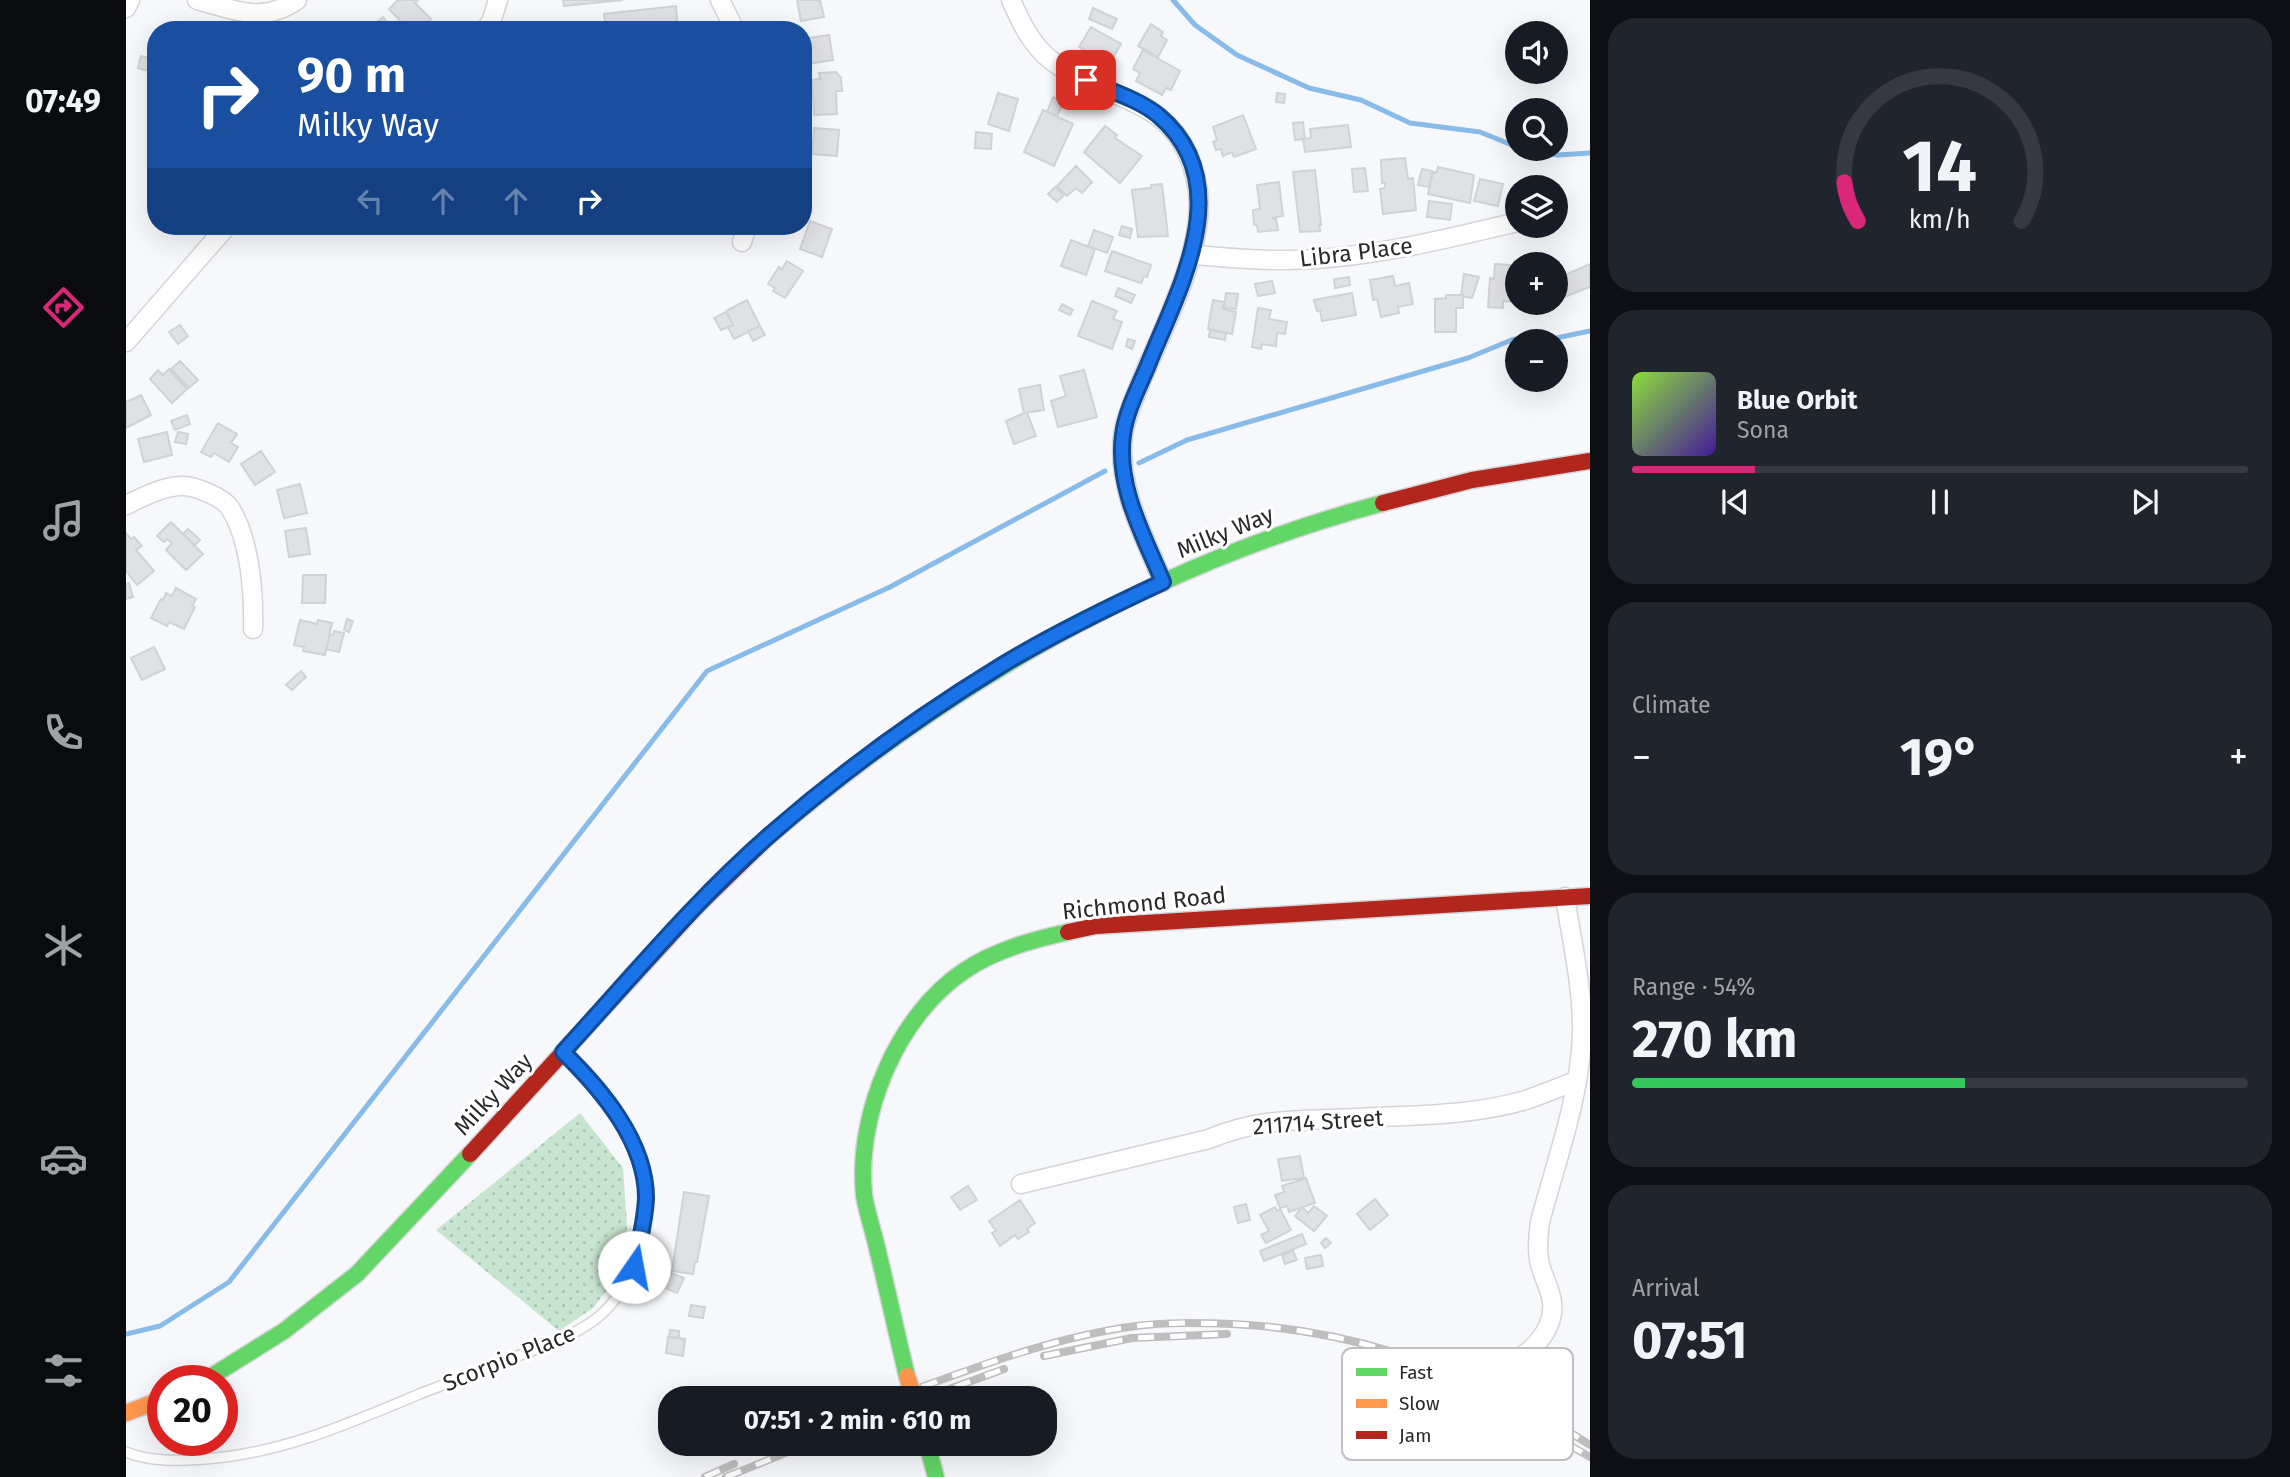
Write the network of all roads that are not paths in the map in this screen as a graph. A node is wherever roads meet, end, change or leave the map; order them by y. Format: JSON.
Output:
{"nodes":[{"id":1,"x":130,"y":0,"type":"edge"},
{"id":2,"x":197,"y":0,"type":"edge"},
{"id":3,"x":297,"y":0,"type":"edge"},
{"id":4,"x":498,"y":0,"type":"edge"},
{"id":5,"x":720,"y":0,"type":"edge"},
{"id":6,"x":1012,"y":0,"type":"edge"},
{"id":7,"x":126,"y":8,"type":"edge"},
{"id":8,"x":491,"y":21,"type":"edge"},
{"id":9,"x":730,"y":21,"type":"edge"},
{"id":10,"x":1505,"y":225,"type":"edge"},
{"id":11,"x":219,"y":235,"type":"edge"},
{"id":12,"x":1192,"y":255,"type":"junction"},
{"id":13,"x":126,"y":342,"type":"edge"},
{"id":14,"x":1590,"y":461,"type":"edge"},
{"id":15,"x":126,"y":505,"type":"edge"},
{"id":16,"x":1163,"y":582,"type":"junction"},
{"id":17,"x":253,"y":629,"type":"dead end"},
{"id":18,"x":1590,"y":896,"type":"edge"},
{"id":19,"x":1565,"y":897,"type":"junction"},
{"id":20,"x":563,"y":1052,"type":"junction"},
{"id":21,"x":1576,"y":1081,"type":"junction"},
{"id":22,"x":1021,"y":1184,"type":"dead end"},
{"id":23,"x":1531,"y":1348,"type":"edge"},
{"id":24,"x":234,"y":1365,"type":"edge"},
{"id":25,"x":910,"y":1386,"type":"edge"},
{"id":26,"x":147,"y":1405,"type":"edge"},
{"id":27,"x":126,"y":1413,"type":"edge"},
{"id":28,"x":126,"y":1452,"type":"edge"},
{"id":29,"x":930,"y":1456,"type":"edge"},
{"id":30,"x":936,"y":1477,"type":"edge"}],
"edges":[{"from":1,"to":7,"type":"street"},
{"from":2,"to":3,"type":"street"},
{"from":4,"to":8,"type":"street"},
{"from":5,"to":9,"type":"street"},
{"from":6,"to":12,"type":"street"},
{"from":10,"to":12,"type":"street","name":"Libra Place"},
{"from":11,"to":13,"type":"street"},
{"from":12,"to":16,"type":"street"},
{"from":14,"to":16,"type":"main road","name":"Milky Way"},
{"from":15,"to":17,"type":"street"},
{"from":16,"to":20,"type":"main road","name":"Milky Way"},
{"from":18,"to":19,"type":"main road","name":"Richmond Road"},
{"from":19,"to":21,"type":"street"},
{"from":19,"to":25,"type":"main road","name":"Richmond Road","bridge":true},
{"from":20,"to":24,"type":"main road","name":"Milky Way"},
{"from":20,"to":28,"type":"lane","name":"Scorpio Place"},
{"from":21,"to":22,"type":"street","name":"211714 Street"},
{"from":21,"to":23,"type":"street"},
{"from":26,"to":27,"type":"main road"},
{"from":29,"to":30,"type":"main road"}]}
